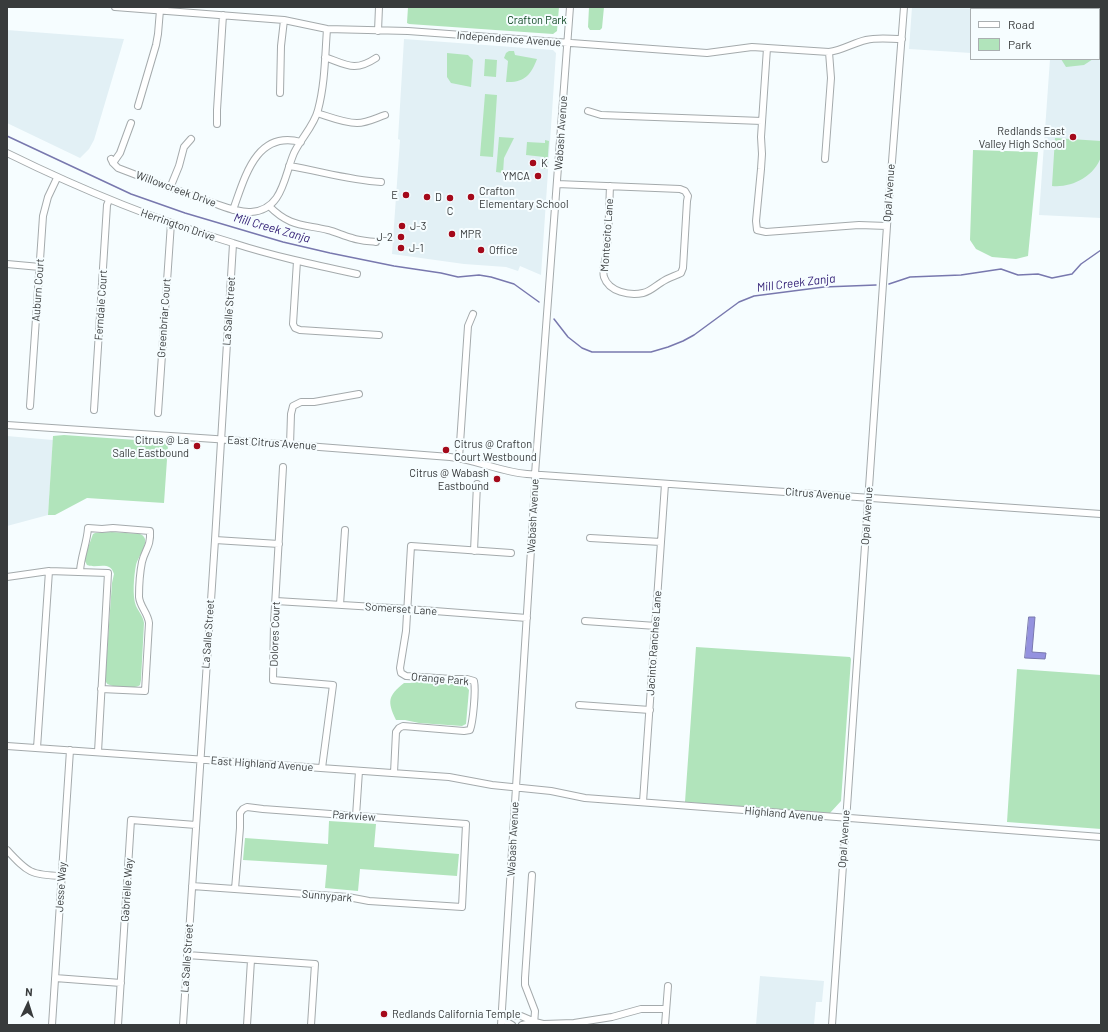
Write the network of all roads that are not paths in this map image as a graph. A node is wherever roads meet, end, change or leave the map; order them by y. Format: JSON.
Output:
{"nodes":[{"id":1,"x":115,"y":7,"type":"edge"},
{"id":2,"x":379,"y":7,"type":"edge"},
{"id":3,"x":570,"y":7,"type":"edge"},
{"id":4,"x":904,"y":7,"type":"edge"},
{"id":5,"x":160,"y":10,"type":"junction"},
{"id":6,"x":223,"y":15,"type":"junction"},
{"id":7,"x":284,"y":20,"type":"junction"},
{"id":8,"x":327,"y":29,"type":"junction"},
{"id":9,"x":378,"y":31,"type":"junction"},
{"id":10,"x":902,"y":39,"type":"junction"},
{"id":11,"x":568,"y":43,"type":"junction"},
{"id":12,"x":767,"y":48,"type":"junction"},
{"id":13,"x":829,"y":52,"type":"junction"},
{"id":14,"x":325,"y":57,"type":"junction"},
{"id":15,"x":376,"y":58,"type":"dead end"},
{"id":16,"x":280,"y":93,"type":"dead end"},
{"id":17,"x":138,"y":106,"type":"dead end"},
{"id":18,"x":588,"y":111,"type":"dead end"},
{"id":19,"x":317,"y":113,"type":"junction"},
{"id":20,"x":385,"y":115,"type":"dead end"},
{"id":21,"x":762,"y":120,"type":"junction"},
{"id":22,"x":131,"y":122,"type":"dead end"},
{"id":23,"x":217,"y":124,"type":"dead end"},
{"id":24,"x":191,"y":139,"type":"dead end"},
{"id":25,"x":300,"y":142,"type":"junction"},
{"id":26,"x":7,"y":153,"type":"edge"},
{"id":27,"x":825,"y":159,"type":"dead end"},
{"id":28,"x":289,"y":166,"type":"junction"},
{"id":29,"x":57,"y":178,"type":"junction"},
{"id":30,"x":381,"y":182,"type":"dead end"},
{"id":31,"x":557,"y":184,"type":"junction"},
{"id":32,"x":610,"y":186,"type":"junction"},
{"id":33,"x":170,"y":188,"type":"junction"},
{"id":34,"x":109,"y":200,"type":"junction"},
{"id":35,"x":269,"y":206,"type":"junction"},
{"id":36,"x":233,"y":210,"type":"junction"},
{"id":37,"x":171,"y":223,"type":"junction"},
{"id":38,"x":887,"y":226,"type":"junction"},
{"id":39,"x":376,"y":242,"type":"dead end"},
{"id":40,"x":233,"y":244,"type":"junction"},
{"id":41,"x":297,"y":261,"type":"junction"},
{"id":42,"x":7,"y":264,"type":"edge"},
{"id":43,"x":40,"y":267,"type":"junction"},
{"id":44,"x":357,"y":274,"type":"dead end"},
{"id":45,"x":473,"y":314,"type":"dead end"},
{"id":46,"x":379,"y":335,"type":"dead end"},
{"id":47,"x":359,"y":394,"type":"dead end"},
{"id":48,"x":30,"y":406,"type":"dead end"},
{"id":49,"x":94,"y":410,"type":"dead end"},
{"id":50,"x":158,"y":413,"type":"dead end"},
{"id":51,"x":7,"y":425,"type":"edge"},
{"id":52,"x":221,"y":440,"type":"junction"},
{"id":53,"x":290,"y":445,"type":"junction"},
{"id":54,"x":459,"y":458,"type":"junction"},
{"id":55,"x":284,"y":467,"type":"dead end"},
{"id":56,"x":535,"y":474,"type":"junction"},
{"id":57,"x":478,"y":484,"type":"dead end"},
{"id":58,"x":665,"y":484,"type":"junction"},
{"id":59,"x":869,"y":498,"type":"junction"},
{"id":60,"x":1101,"y":514,"type":"edge"},
{"id":61,"x":346,"y":530,"type":"dead end"},
{"id":62,"x":590,"y":538,"type":"dead end"},
{"id":63,"x":215,"y":540,"type":"junction"},
{"id":64,"x":661,"y":542,"type":"junction"},
{"id":65,"x":279,"y":544,"type":"junction"},
{"id":66,"x":474,"y":551,"type":"junction"},
{"id":67,"x":511,"y":553,"type":"dead end"},
{"id":68,"x":49,"y":571,"type":"junction"},
{"id":69,"x":80,"y":571,"type":"junction"},
{"id":70,"x":7,"y":577,"type":"edge"},
{"id":71,"x":276,"y":601,"type":"junction"},
{"id":72,"x":340,"y":605,"type":"junction"},
{"id":73,"x":408,"y":609,"type":"junction"},
{"id":74,"x":527,"y":618,"type":"junction"},
{"id":75,"x":585,"y":621,"type":"dead end"},
{"id":76,"x":656,"y":626,"type":"junction"},
{"id":77,"x":101,"y":689,"type":"junction"},
{"id":78,"x":580,"y":705,"type":"dead end"},
{"id":79,"x":650,"y":710,"type":"junction"},
{"id":80,"x":7,"y":746,"type":"edge"},
{"id":81,"x":37,"y":748,"type":"junction"},
{"id":82,"x":70,"y":750,"type":"junction"},
{"id":83,"x":98,"y":752,"type":"junction"},
{"id":84,"x":200,"y":759,"type":"junction"},
{"id":85,"x":322,"y":768,"type":"junction"},
{"id":86,"x":359,"y":771,"type":"junction"},
{"id":87,"x":394,"y":773,"type":"junction"},
{"id":88,"x":516,"y":787,"type":"junction"},
{"id":89,"x":643,"y":802,"type":"junction"},
{"id":90,"x":356,"y":816,"type":"junction"},
{"id":91,"x":846,"y":819,"type":"junction"},
{"id":92,"x":196,"y":825,"type":"junction"},
{"id":93,"x":1101,"y":838,"type":"edge"},
{"id":94,"x":7,"y":850,"type":"edge"},
{"id":95,"x":532,"y":875,"type":"dead end"},
{"id":96,"x":62,"y":876,"type":"junction"},
{"id":97,"x":192,"y":886,"type":"junction"},
{"id":98,"x":235,"y":889,"type":"junction"},
{"id":99,"x":462,"y":907,"type":"joint"},
{"id":100,"x":187,"y":955,"type":"junction"},
{"id":101,"x":251,"y":960,"type":"junction"},
{"id":102,"x":55,"y":978,"type":"junction"},
{"id":103,"x":121,"y":983,"type":"junction"},
{"id":104,"x":668,"y":986,"type":"dead end"},
{"id":105,"x":666,"y":1010,"type":"junction"},
{"id":106,"x":502,"y":1022,"type":"edge"},
{"id":107,"x":534,"y":1023,"type":"edge"},
{"id":108,"x":52,"y":1025,"type":"edge"},
{"id":109,"x":118,"y":1025,"type":"edge"},
{"id":110,"x":183,"y":1025,"type":"edge"},
{"id":111,"x":247,"y":1025,"type":"edge"},
{"id":112,"x":311,"y":1025,"type":"edge"},
{"id":113,"x":512,"y":1025,"type":"edge"},
{"id":114,"x":522,"y":1025,"type":"edge"},
{"id":115,"x":665,"y":1025,"type":"edge"},
{"id":116,"x":832,"y":1025,"type":"edge"}],
"edges":[{"from":1,"to":5,"type":"street","name":"Independence Avenue"},
{"from":2,"to":9,"type":"street"},
{"from":3,"to":11,"type":"street","name":"Wabash Avenue"},
{"from":4,"to":10,"type":"street","name":"Opal Avenue"},
{"from":5,"to":6,"type":"street","name":"Independence Avenue"},
{"from":5,"to":17,"type":"street"},
{"from":6,"to":7,"type":"street","name":"Independence Avenue"},
{"from":6,"to":23,"type":"street"},
{"from":7,"to":8,"type":"street","name":"Independence Avenue"},
{"from":7,"to":16,"type":"street"},
{"from":8,"to":9,"type":"street","name":"Independence Avenue"},
{"from":8,"to":14,"type":"street"},
{"from":9,"to":11,"type":"street","name":"Independence Avenue"},
{"from":10,"to":13,"type":"street","name":"Independence Avenue"},
{"from":10,"to":38,"type":"street","name":"Opal Avenue"},
{"from":11,"to":12,"type":"street","name":"Independence Avenue"},
{"from":11,"to":31,"type":"street","name":"Wabash Avenue"},
{"from":12,"to":13,"type":"street","name":"Independence Avenue"},
{"from":12,"to":21,"type":"street"},
{"from":13,"to":27,"type":"street"},
{"from":14,"to":15,"type":"street"},
{"from":14,"to":19,"type":"street"},
{"from":18,"to":21,"type":"street"},
{"from":19,"to":20,"type":"street"},
{"from":19,"to":25,"type":"street"},
{"from":21,"to":38,"type":"street"},
{"from":22,"to":33,"type":"street","name":"Willowcreek Drive"},
{"from":24,"to":33,"type":"street"},
{"from":25,"to":28,"type":"street"},
{"from":25,"to":36,"type":"street"},
{"from":26,"to":29,"type":"street","name":"Herrington Drive"},
{"from":28,"to":30,"type":"street"},
{"from":28,"to":35,"type":"street"},
{"from":29,"to":34,"type":"street","name":"Herrington Drive"},
{"from":29,"to":43,"type":"street","name":"Auburn Court"},
{"from":31,"to":32,"type":"street","name":"Montecito Lane"},
{"from":31,"to":56,"type":"street","name":"Wabash Avenue"},
{"from":32,"to":32,"type":"street","name":"Montecito Lane"},
{"from":33,"to":36,"type":"street","name":"Willowcreek Drive"},
{"from":34,"to":37,"type":"street","name":"Herrington Drive"},
{"from":34,"to":49,"type":"street","name":"Ferndale Court"},
{"from":35,"to":36,"type":"street","name":"Willowcreek Drive"},
{"from":35,"to":39,"type":"street"},
{"from":37,"to":40,"type":"street","name":"Herrington Drive"},
{"from":37,"to":50,"type":"street","name":"Greenbriar Court"},
{"from":38,"to":59,"type":"street","name":"Opal Avenue"},
{"from":40,"to":41,"type":"street","name":"Herrington Drive"},
{"from":40,"to":52,"type":"street","name":"La Salle Street"},
{"from":41,"to":44,"type":"street","name":"Herrington Drive"},
{"from":41,"to":46,"type":"street"},
{"from":42,"to":43,"type":"street"},
{"from":43,"to":48,"type":"street","name":"Auburn Court"},
{"from":45,"to":54,"type":"street"},
{"from":47,"to":53,"type":"street"},
{"from":51,"to":52,"type":"street","name":"East Citrus Avenue"},
{"from":52,"to":53,"type":"street","name":"East Citrus Avenue"},
{"from":52,"to":63,"type":"street","name":"La Salle Street"},
{"from":53,"to":54,"type":"street","name":"East Citrus Avenue"},
{"from":54,"to":56,"type":"street","name":"East Citrus Avenue"},
{"from":55,"to":65,"type":"street","name":"Dolores Court"},
{"from":56,"to":58,"type":"street","name":"Citrus Avenue"},
{"from":56,"to":74,"type":"street","name":"Wabash Avenue"},
{"from":57,"to":66,"type":"street"},
{"from":58,"to":59,"type":"street","name":"Citrus Avenue"},
{"from":58,"to":64,"type":"street","name":"Jacinto Ranches Lane"},
{"from":59,"to":60,"type":"street","name":"Citrus Avenue"},
{"from":59,"to":91,"type":"street","name":"Opal Avenue"},
{"from":61,"to":72,"type":"street"},
{"from":62,"to":64,"type":"street"},
{"from":63,"to":65,"type":"street"},
{"from":63,"to":84,"type":"street","name":"La Salle Street"},
{"from":64,"to":76,"type":"street","name":"Jacinto Ranches Lane"},
{"from":65,"to":71,"type":"street","name":"Dolores Court"},
{"from":66,"to":67,"type":"street"},
{"from":66,"to":73,"type":"street"},
{"from":68,"to":69,"type":"street"},
{"from":68,"to":70,"type":"street"},
{"from":68,"to":81,"type":"street"},
{"from":69,"to":77,"type":"street"},
{"from":69,"to":77,"type":"street"},
{"from":71,"to":72,"type":"street","name":"Somerset Lane"},
{"from":71,"to":85,"type":"street","name":"Dolores Court"},
{"from":72,"to":73,"type":"street","name":"Somerset Lane"},
{"from":73,"to":74,"type":"street","name":"Somerset Lane"},
{"from":73,"to":87,"type":"street","name":"Orange Park"},
{"from":74,"to":88,"type":"street","name":"Wabash Avenue"},
{"from":75,"to":76,"type":"street"},
{"from":76,"to":79,"type":"street","name":"Jacinto Ranches Lane"},
{"from":77,"to":83,"type":"street"},
{"from":78,"to":79,"type":"street"},
{"from":79,"to":89,"type":"street","name":"Jacinto Ranches Lane"},
{"from":80,"to":81,"type":"street","name":"East Highland Avenue"},
{"from":81,"to":82,"type":"street","name":"East Highland Avenue"},
{"from":82,"to":83,"type":"street","name":"East Highland Avenue"},
{"from":82,"to":96,"type":"street","name":"Jesse Way"},
{"from":83,"to":84,"type":"street","name":"East Highland Avenue"},
{"from":84,"to":85,"type":"street","name":"East Highland Avenue"},
{"from":84,"to":92,"type":"street","name":"La Salle Street"},
{"from":85,"to":86,"type":"street","name":"East Highland Avenue"},
{"from":86,"to":87,"type":"street","name":"East Highland Avenue"},
{"from":86,"to":90,"type":"street"},
{"from":87,"to":88,"type":"street","name":"East Highland Avenue"},
{"from":88,"to":89,"type":"street","name":"Highland Avenue"},
{"from":88,"to":106,"type":"street","name":"Wabash Avenue"},
{"from":89,"to":91,"type":"street","name":"Highland Avenue"},
{"from":90,"to":98,"type":"street","name":"Parkview"},
{"from":90,"to":99,"type":"street","name":"Parkview"},
{"from":91,"to":93,"type":"street","name":"Highland Avenue"},
{"from":91,"to":116,"type":"street","name":"Opal Avenue"},
{"from":92,"to":97,"type":"street","name":"La Salle Street"},
{"from":92,"to":103,"type":"street","name":"Gabrielle Way"},
{"from":94,"to":96,"type":"street"},
{"from":95,"to":107,"type":"street"},
{"from":96,"to":102,"type":"street","name":"Jesse Way"},
{"from":97,"to":98,"type":"street","name":"Sunnypark"},
{"from":97,"to":100,"type":"street","name":"La Salle Street"},
{"from":98,"to":99,"type":"street","name":"Sunnypark"},
{"from":100,"to":101,"type":"street"},
{"from":100,"to":110,"type":"street","name":"La Salle Street"},
{"from":101,"to":111,"type":"street"},
{"from":101,"to":112,"type":"street"},
{"from":102,"to":103,"type":"street"},
{"from":102,"to":108,"type":"street","name":"Jesse Way"},
{"from":103,"to":109,"type":"street","name":"Gabrielle Way"},
{"from":104,"to":105,"type":"street"},
{"from":105,"to":107,"type":"street"},
{"from":105,"to":115,"type":"street"},
{"from":106,"to":107,"type":"street"},
{"from":106,"to":113,"type":"street"},
{"from":107,"to":114,"type":"street"}]}
